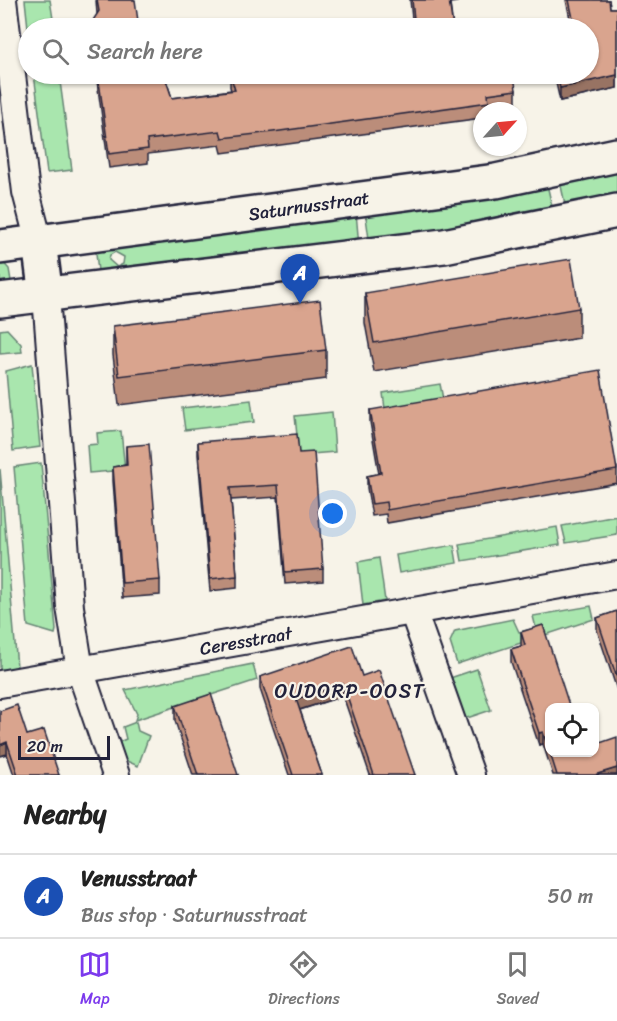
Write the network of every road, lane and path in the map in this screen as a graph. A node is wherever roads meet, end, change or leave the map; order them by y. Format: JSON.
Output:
{"nodes":[{"id":1,"x":3,"y":0,"type":"edge"},
{"id":2,"x":617,"y":155,"type":"edge"},
{"id":3,"x":617,"y":211,"type":"edge"},
{"id":4,"x":39,"y":242,"type":"junction"},
{"id":5,"x":0,"y":247,"type":"edge"},
{"id":6,"x":46,"y":296,"type":"junction"},
{"id":7,"x":0,"y":300,"type":"edge"},
{"id":8,"x":617,"y":575,"type":"edge"},
{"id":9,"x":413,"y":611,"type":"junction"},
{"id":10,"x":80,"y":670,"type":"junction"},
{"id":11,"x":0,"y":684,"type":"edge"},
{"id":12,"x":116,"y":775,"type":"edge"},
{"id":13,"x":471,"y":775,"type":"edge"}],
"edges":[{"from":1,"to":4,"type":"street"},
{"from":2,"to":4,"type":"street","name":"Saturnusstraat"},
{"from":3,"to":6,"type":"street"},
{"from":4,"to":5,"type":"street","name":"Saturnusstraat"},
{"from":4,"to":6,"type":"street"},
{"from":6,"to":7,"type":"street"},
{"from":6,"to":10,"type":"street"},
{"from":8,"to":9,"type":"street","name":"Ceresstraat"},
{"from":9,"to":10,"type":"street","name":"Ceresstraat"},
{"from":9,"to":13,"type":"street"},
{"from":10,"to":11,"type":"street","name":"Ceresstraat"},
{"from":10,"to":12,"type":"street"}]}
